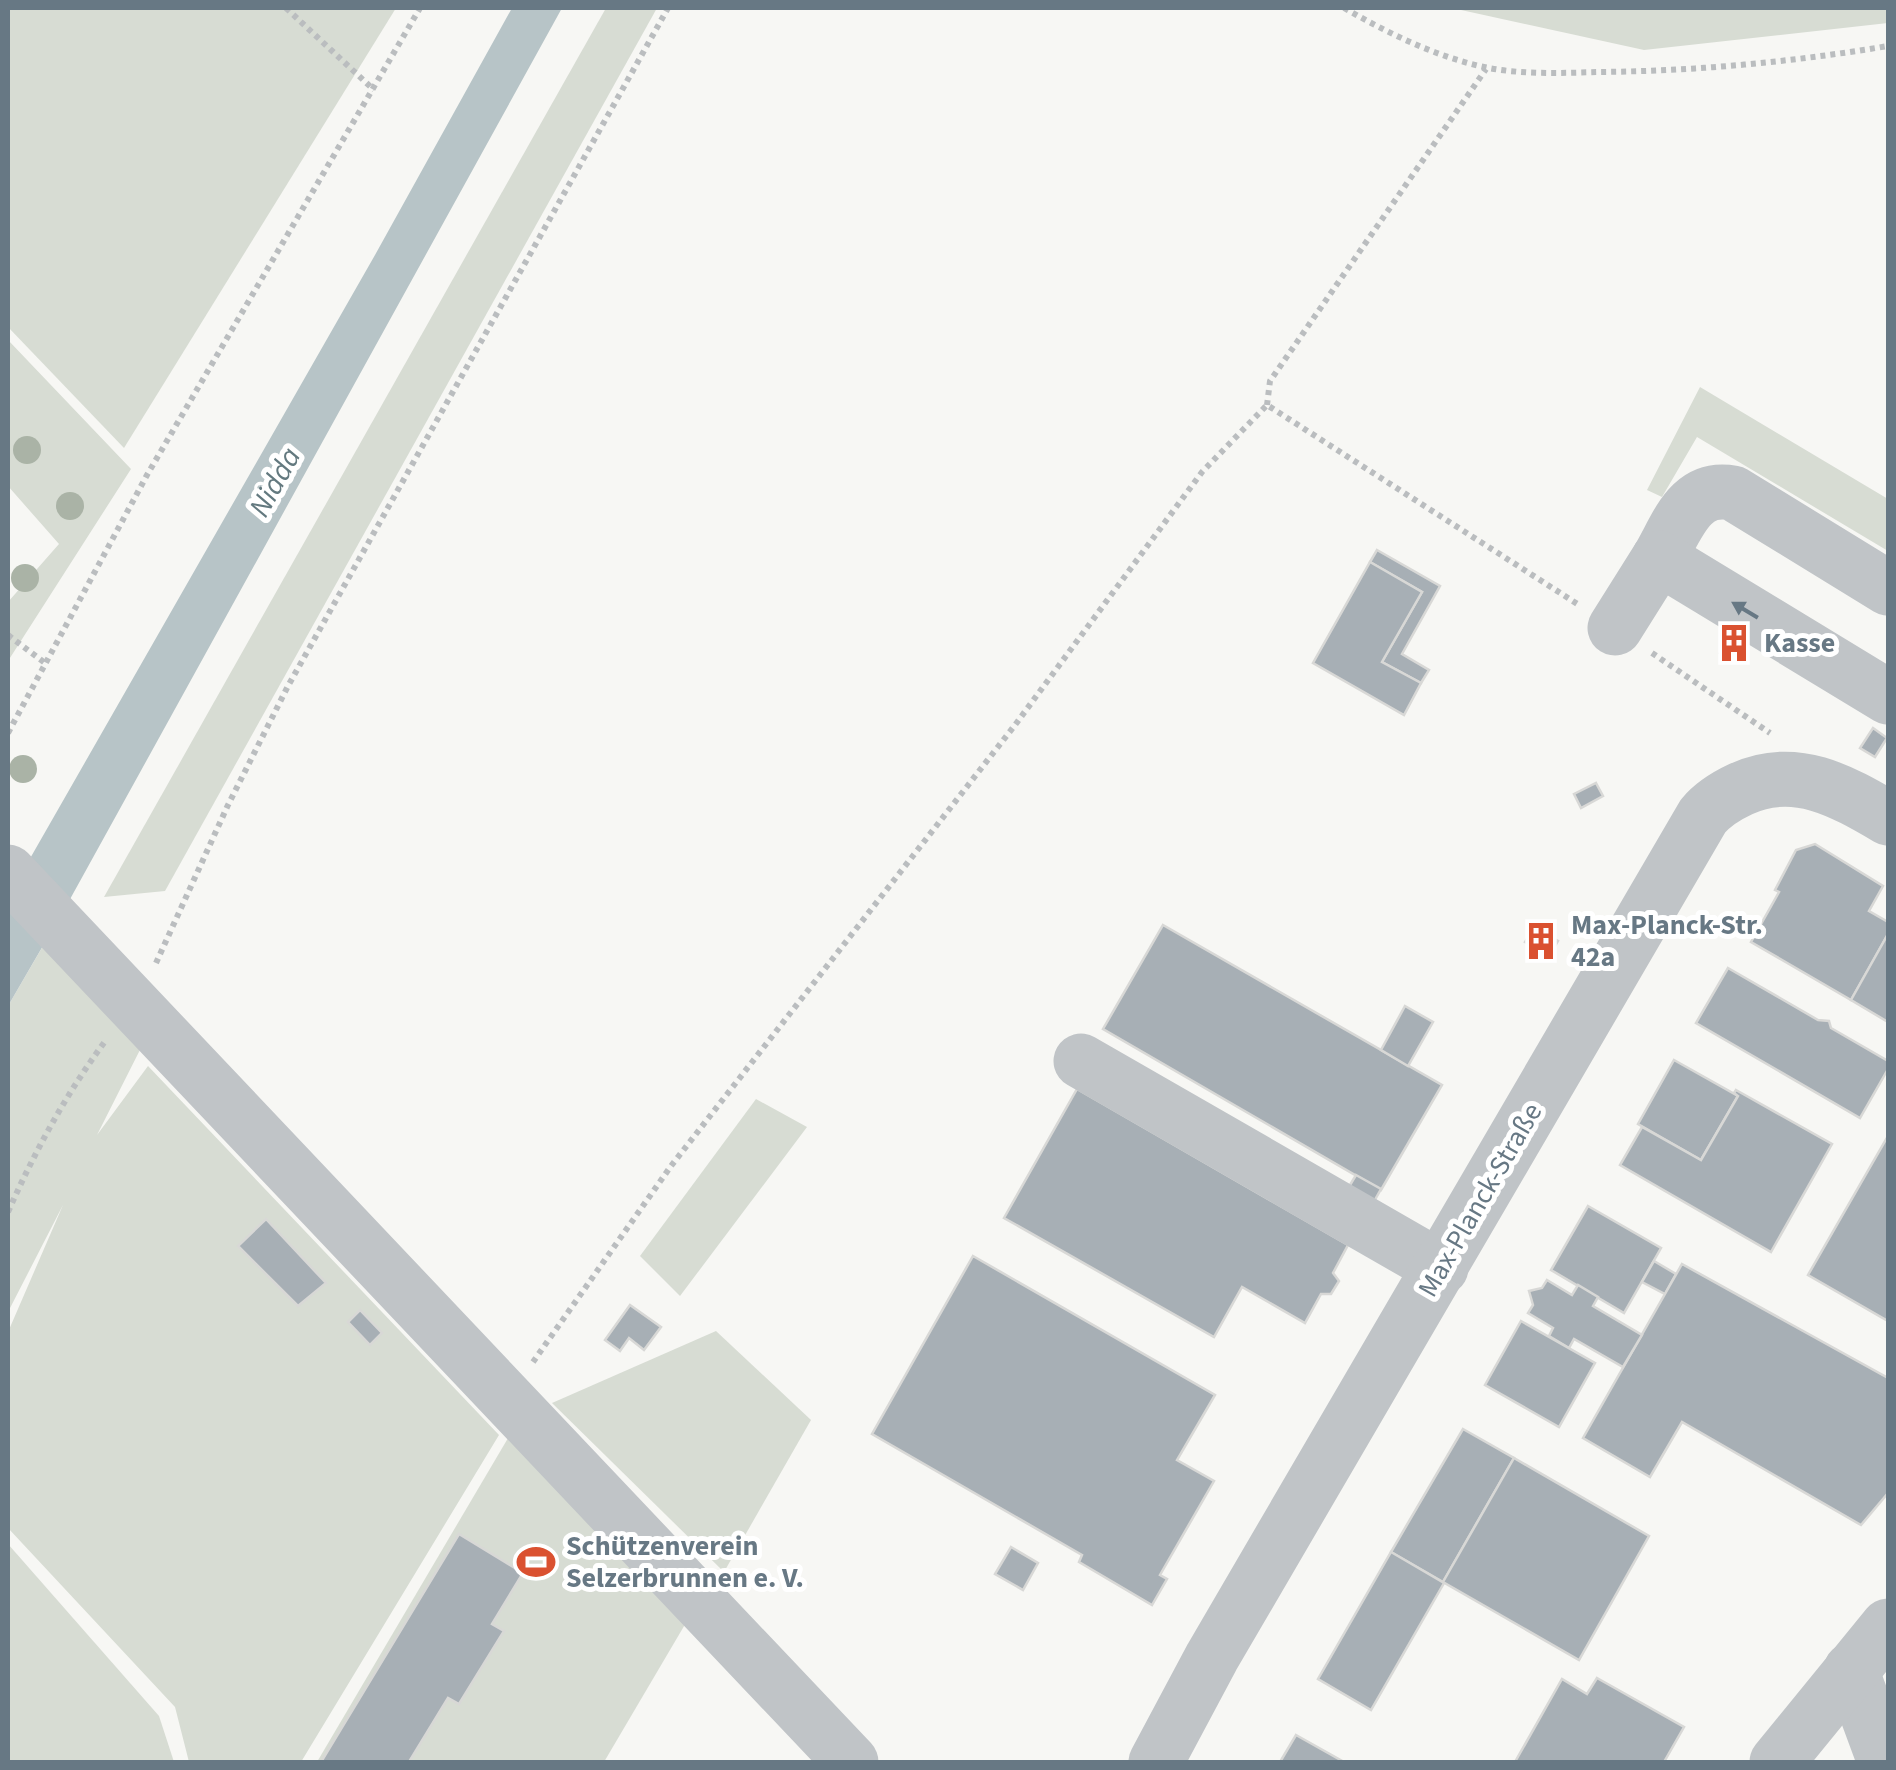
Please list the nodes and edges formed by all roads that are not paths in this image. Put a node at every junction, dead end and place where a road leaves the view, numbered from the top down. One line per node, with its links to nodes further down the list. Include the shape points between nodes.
1 (1659, 558): 2 (street, via 1689,508 1717,490 1733,493); 3 (street); 4 (street, one-way to 1)
2 (1888, 588)
3 (1615, 628)
4 (1888, 697)
5 (1888, 818): 8 (street, Max-Planck-Straße, via 1846,793 1783,778 1748,786 1710,808)
6 (8, 872): 11 (street)
7 (1081, 1060): 8 (street)
8 (1441, 1268): 12 (street, Max-Planck-Straße)
9 (1888, 1626): 10 (street)
10 (1850, 1670): 13 (street); 14 (street)
11 (851, 1762)
12 (1156, 1762)
13 (1777, 1762)
14 (1885, 1762)

